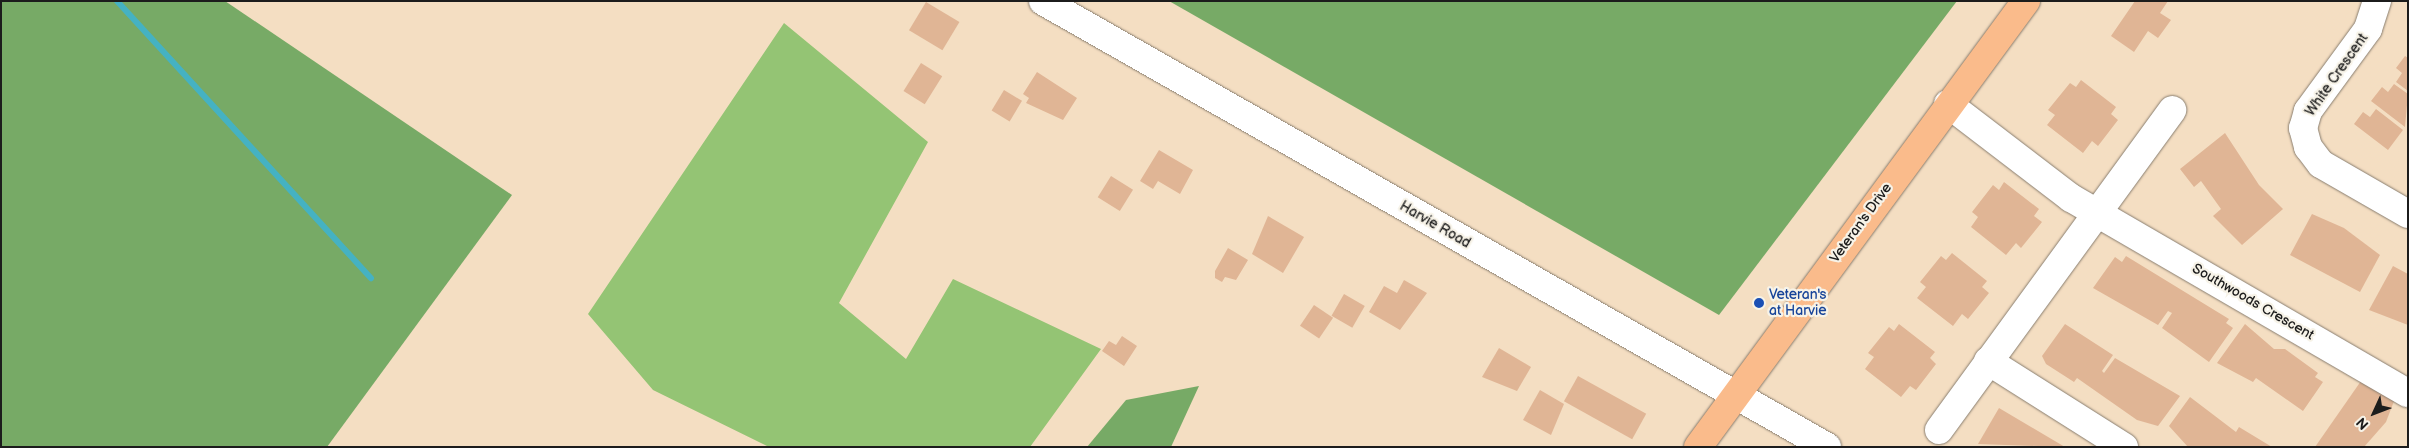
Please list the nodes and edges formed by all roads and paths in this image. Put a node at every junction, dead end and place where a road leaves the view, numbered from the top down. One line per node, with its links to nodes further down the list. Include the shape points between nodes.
1 (1043, 1): 10 (street, Harvie Road)
2 (2026, 1): 4 (main road, Veteran's Drive)
3 (2377, 1): 7 (street, White Crescent, via 2368,29 2308,111 2303,128 2308,147 2321,164)
4 (1948, 104): 6 (street, Southwoods Crescent, via 2071,198); 10 (main road, Veteran's Drive)
5 (2172, 110): 6 (street)
6 (2097, 212): 8 (street); 9 (street, Southwoods Crescent)
7 (2408, 214)
8 (1988, 361): 11 (street); 14 (street)
9 (2408, 393)
10 (1734, 396): 12 (main road, Veteran's Drive); 13 (street, Harvie Road)
11 (1939, 430)
12 (1698, 447)
13 (1827, 447)
14 (2124, 447)

